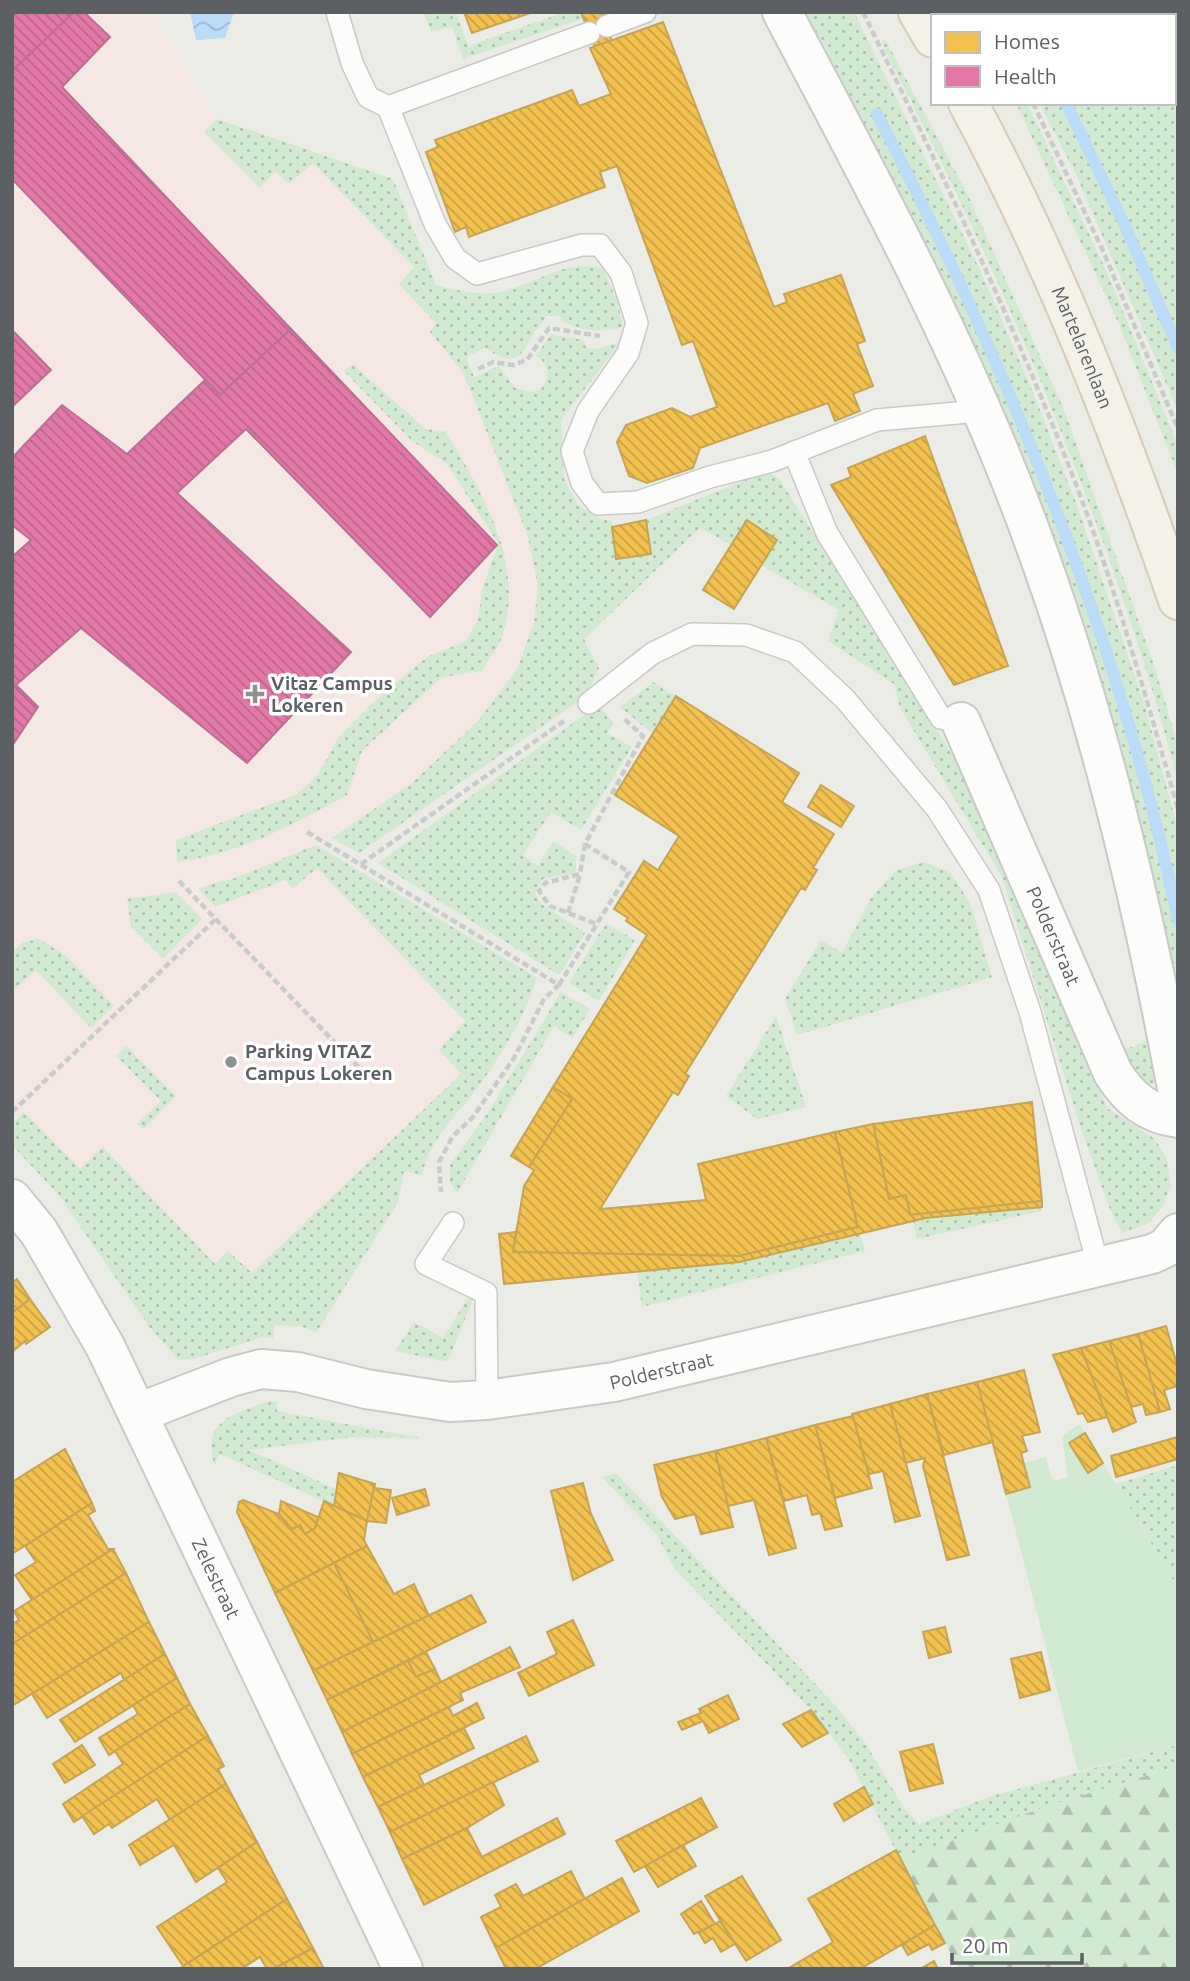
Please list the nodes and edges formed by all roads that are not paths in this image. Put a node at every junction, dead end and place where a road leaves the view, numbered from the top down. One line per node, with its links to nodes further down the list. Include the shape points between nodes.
1 (337, 12): 7 (lane, via 368,97)
2 (645, 12): 7 (lane)
3 (782, 12): 8 (street, via 923,279)
4 (918, 12): 5 (main road)
5 (931, 35)
6 (969, 105): 10 (main road, Martelarenlaan, via 1044,257 1099,383)
7 (388, 107): 9 (lane, via 435,224 455,258 477,274 582,245 600,245 621,273 637,323 628,353 588,411 572,451 582,483 598,504 638,502)
8 (980, 411): 9 (lane, via 877,420); 13 (street, via 1020,505 1095,727 1154,966)
9 (794, 452): 12 (lane, via 827,533 941,718)
10 (1178, 600)
11 (589, 703): 18 (lane, via 653,653 692,634 746,635 795,652 845,699 937,809 989,890 1030,1012)
12 (961, 722): 14 (street, Polderstraat, via 1113,1073 1125,1093 1143,1108)
13 (1178, 1094)
14 (1178, 1118)
15 (12, 1199): 20 (street, Zelestraat, via 39,1232)
16 (453, 1223): 19 (lane, via 426,1264 486,1293)
17 (1178, 1233): 18 (street, Polderstraat, via 1165,1248 1152,1254)
18 (1098, 1265): 19 (street, Polderstraat, via 614,1382)
19 (487, 1400): 20 (street, Polderstraat, via 450,1402 261,1369)
20 (138, 1413): 21 (street, Zelestraat)
21 (403, 1969)

